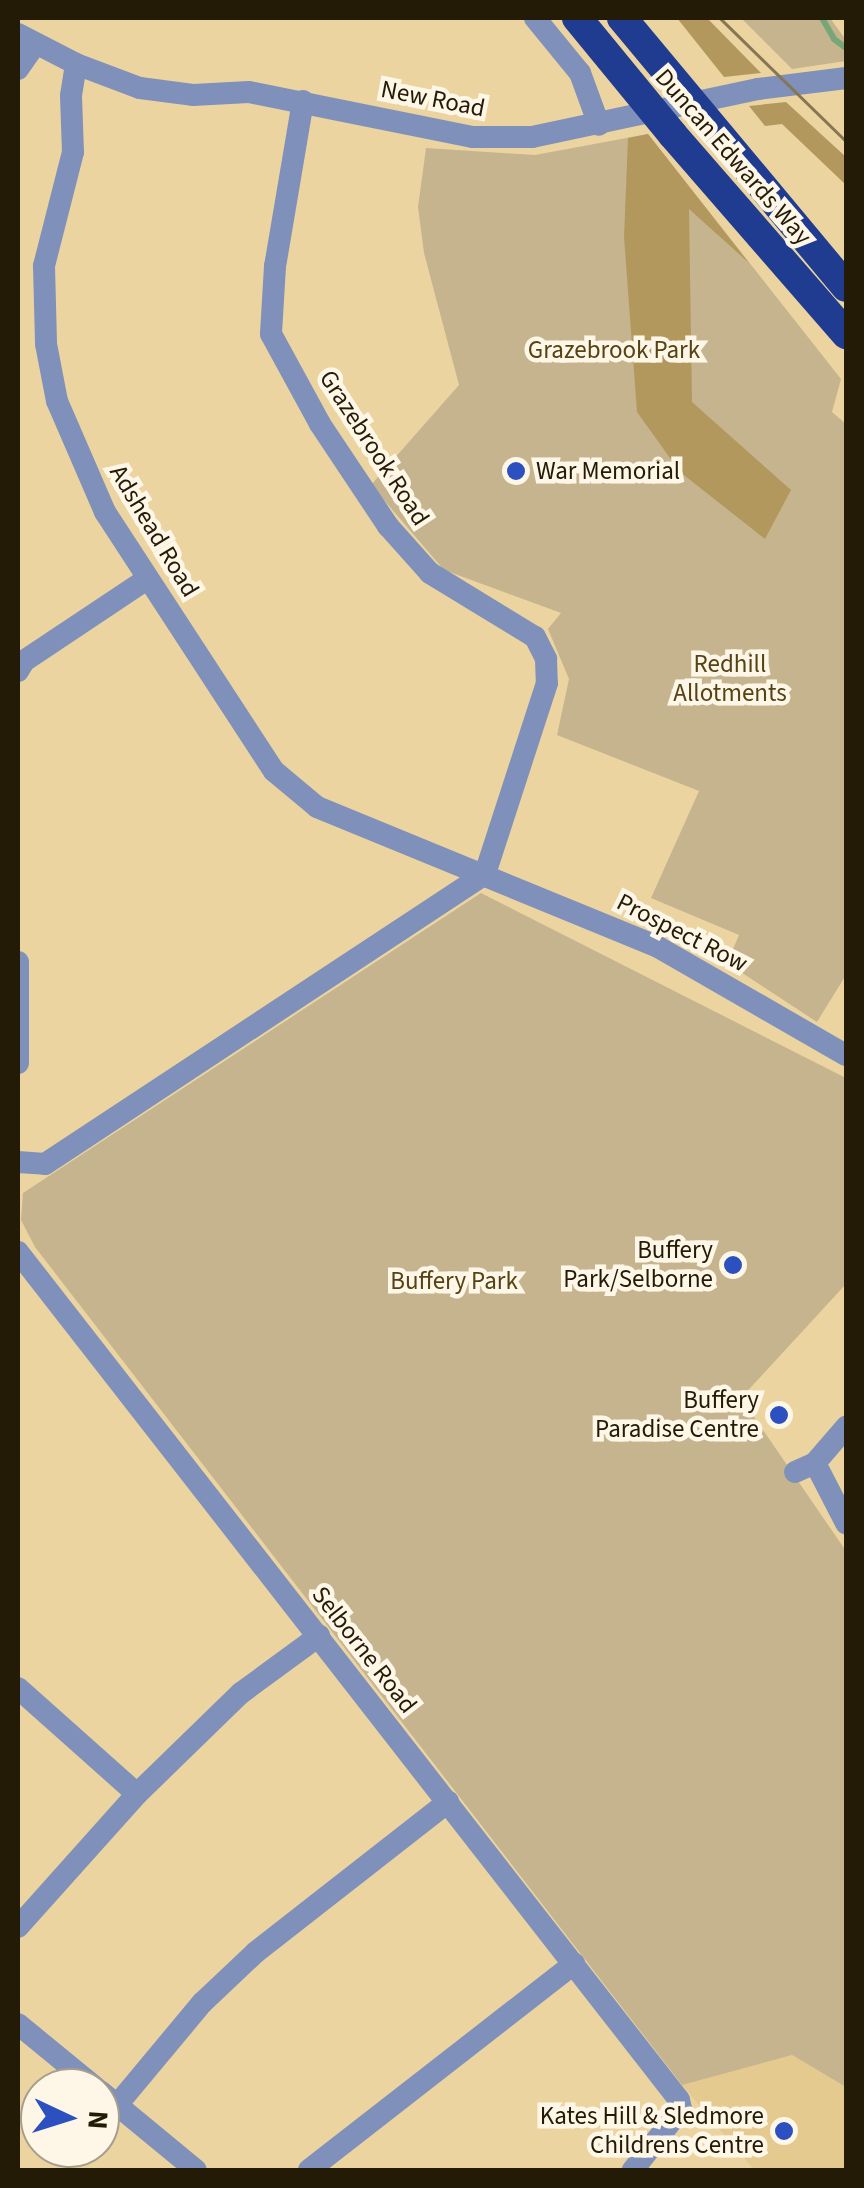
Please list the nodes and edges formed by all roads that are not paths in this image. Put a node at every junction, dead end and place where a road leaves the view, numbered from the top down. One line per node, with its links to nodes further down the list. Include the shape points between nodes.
1 (535, 18): 9 (street, via 580,73)
2 (577, 18): 11 (highway, Duncan Edwards Way)
3 (622, 18): 10 (highway, Duncan Edwards Way)
4 (26, 39): 5 (street, New Road); 6 (street)
5 (76, 64): 8 (street, New Road, via 167,94 250,92); 12 (street, Adshead Road, via 73,152 44,266 46,344 75,449)
6 (18, 69)
7 (846, 78): 9 (street, New Road)
8 (304, 101): 9 (street, New Road, via 472,137 532,137); 14 (street, Grazebrook Road, via 275,266 271,334 388,526 430,573 535,637 546,659 547,683)
9 (599, 125)
10 (846, 287)
11 (846, 334)
12 (147, 579): 13 (street); 14 (street, Adshead Road, via 274,771 316,807)
13 (18, 671)
14 (485, 874): 16 (street, Prospect Row, via 658,947); 18 (street, via 45,1164)
15 (18, 962): 17 (street)
16 (846, 1055)
17 (18, 1062)
18 (18, 1162)
19 (18, 1252): 22 (street, Selborne Road)
20 (846, 1427): 21 (street, via 805,1468)
21 (846, 1523)
22 (318, 1636): 24 (street, via 241,1692); 25 (street, Selborne Road)
23 (18, 1688): 24 (street)
24 (137, 1794): 26 (street)
25 (448, 1802): 27 (street, Selborne Road); 30 (street, via 256,1952)
26 (18, 1927)
27 (574, 1964): 33 (street); 34 (street, Selborne Road, via 681,2109)
28 (18, 2025): 29 (street)
29 (71, 2068)
30 (120, 2080)
31 (120, 2108): 32 (street)
32 (196, 2170)
33 (310, 2170)
34 (633, 2170)

